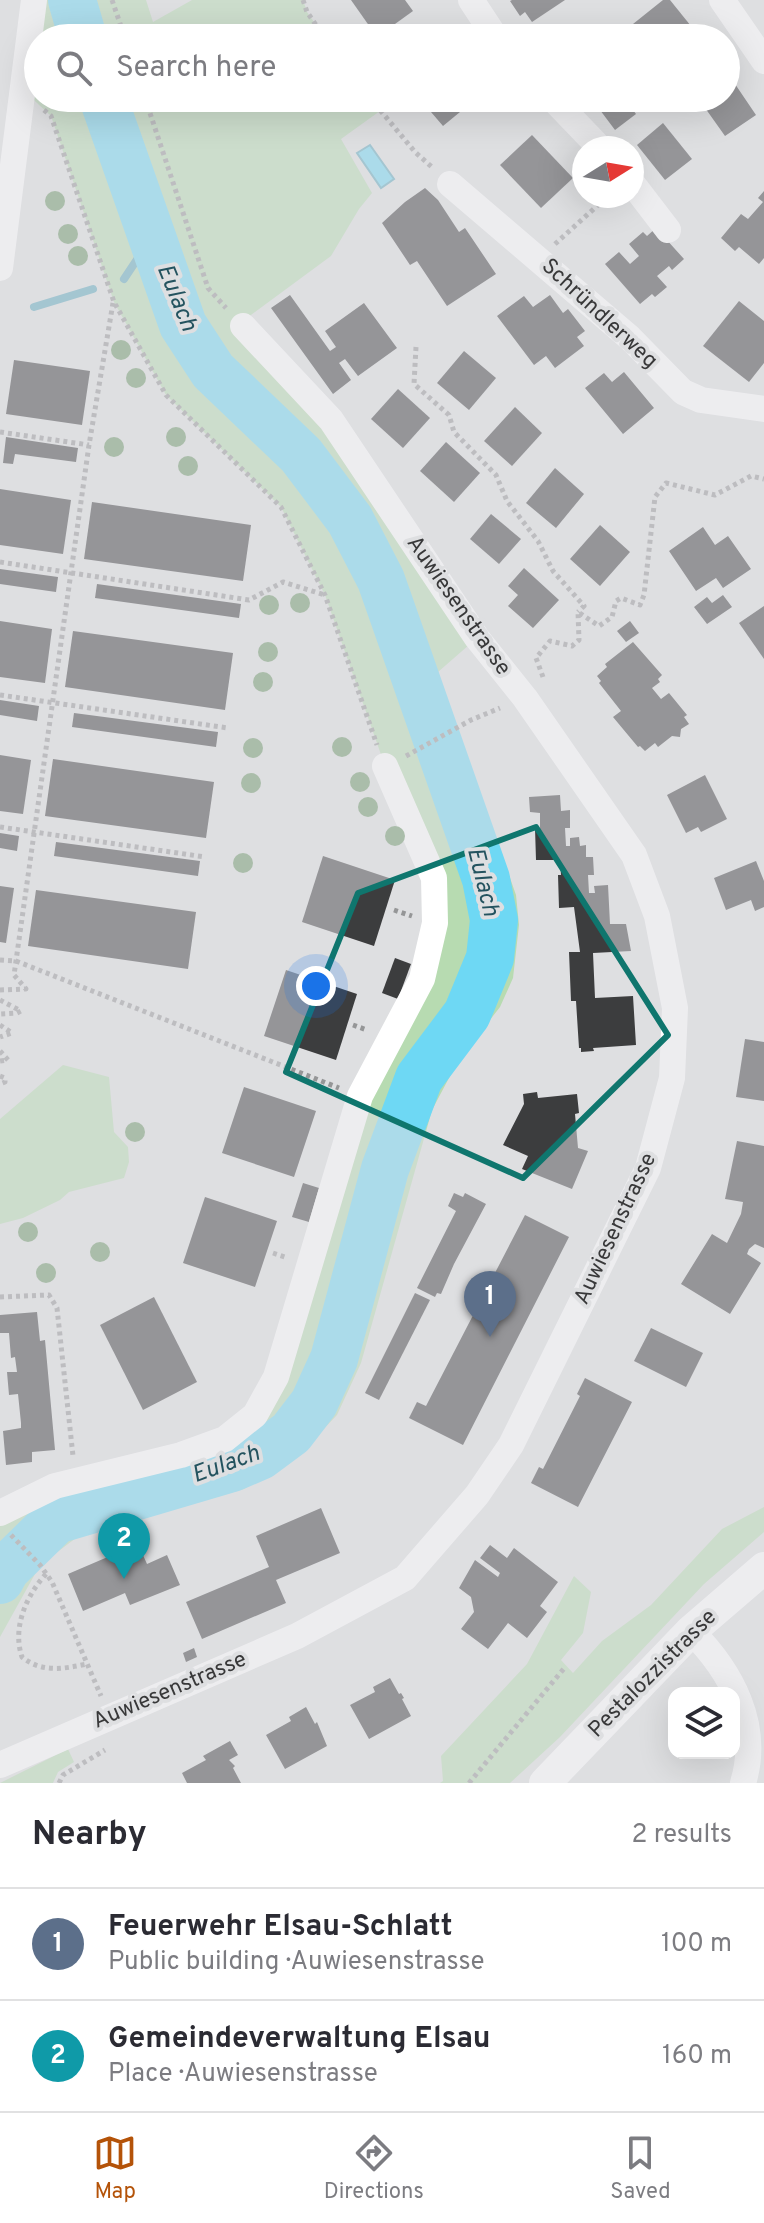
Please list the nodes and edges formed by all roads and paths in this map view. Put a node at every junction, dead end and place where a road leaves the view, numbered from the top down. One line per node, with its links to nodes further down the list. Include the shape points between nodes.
1 (112, 0): 7 (path)
2 (303, 0): 8 (path)
3 (471, 0): 9 (street)
4 (722, 0): 10 (street)
5 (33, 3): 6 (street)
6 (31, 24)
7 (120, 24)
8 (315, 24)
9 (487, 24)
10 (739, 24)
11 (740, 26): 12 (street)
12 (764, 61)
13 (24, 81): 14 (street)
14 (23, 90): 25 (street)
15 (47, 112): 26 (path)
16 (150, 112): 27 (path, via 208,288)
17 (382, 112): 20 (path)
18 (565, 112): 19 (street)
19 (588, 136)
20 (450, 184): 29 (street, Schründlerweg, via 630,338 683,392 701,400)
21 (644, 199): 23 (street)
22 (595, 208): 24 (path)
23 (668, 230)
24 (565, 235)
25 (0, 268)
26 (114, 302): 31 (path); 35 (path, via 166,395 281,507)
27 (243, 326): 38 (street, Auwiesenstrasse, via 331,420 477,638)
28 (416, 347): 36 (path, via 414,384 449,415 454,432 496,475 553,571 584,606)
29 (764, 409)
30 (0, 432): 31 (path)
31 (89, 445): 34 (path)
32 (764, 479): 36 (path, via 751,476 715,495 666,483 655,497 640,605 621,598 612,617 599,626)
33 (0, 562): 34 (path)
34 (72, 573): 35 (path, via 249,600 283,582); 39 (path)
35 (325, 595): 40 (path)
36 (578, 612): 38 (path, via 579,640 572,646 550,641 536,658 545,683)
37 (0, 695): 39 (path)
38 (525, 698): 67 (street, Auwiesenstrasse, via 634,855 657,916 675,1008 672,1078 648,1168 511,1445 477,1495 405,1578 297,1636)
39 (53, 703): 42 (path); 45 (path)
40 (365, 715)
41 (471, 720): 43 (path)
42 (228, 728)
43 (393, 763): 58 (street, via 434,878 435,923 422,979)
44 (0, 827): 45 (path)
45 (34, 832): 46 (path); 48 (path)
46 (205, 857)
47 (0, 960): 48 (path)
48 (16, 961): 49 (path, via 14,975 26,989); 58 (path)
49 (0, 990)
50 (0, 1000): 51 (path, via 21,1011)
51 (0, 1014)
52 (0, 1025): 53 (path, via 12,1033)
53 (0, 1037)
54 (0, 1051): 55 (path, via 8,1060)
55 (0, 1061)
56 (0, 1076): 57 (path, via 5,1082)
57 (0, 1084)
58 (360, 1096): 60 (street, via 276,1377 255,1415 225,1439)
59 (0, 1297): 60 (path, via 49,1295 57,1308)
60 (75, 1481): 61 (street, via 55,1486)
61 (4, 1523): 63 (path)
62 (764, 1568): 64 (main road, Pestalozzistrasse)
63 (46, 1574): 65 (path); 65 (path, via 33,1587 17,1632 22,1657 46,1669)
64 (691, 1631): 72 (main road, Pestalozzistrasse); 73 (street, via 738,1695 748,1732)
65 (87, 1664): 67 (path)
66 (566, 1666): 71 (path)
67 (110, 1717): 69 (street, Auwiesenstrasse)
68 (93, 1757): 70 (path)
69 (0, 1765)
70 (59, 1783)
71 (469, 1783)
72 (545, 1783)
73 (743, 1783)

